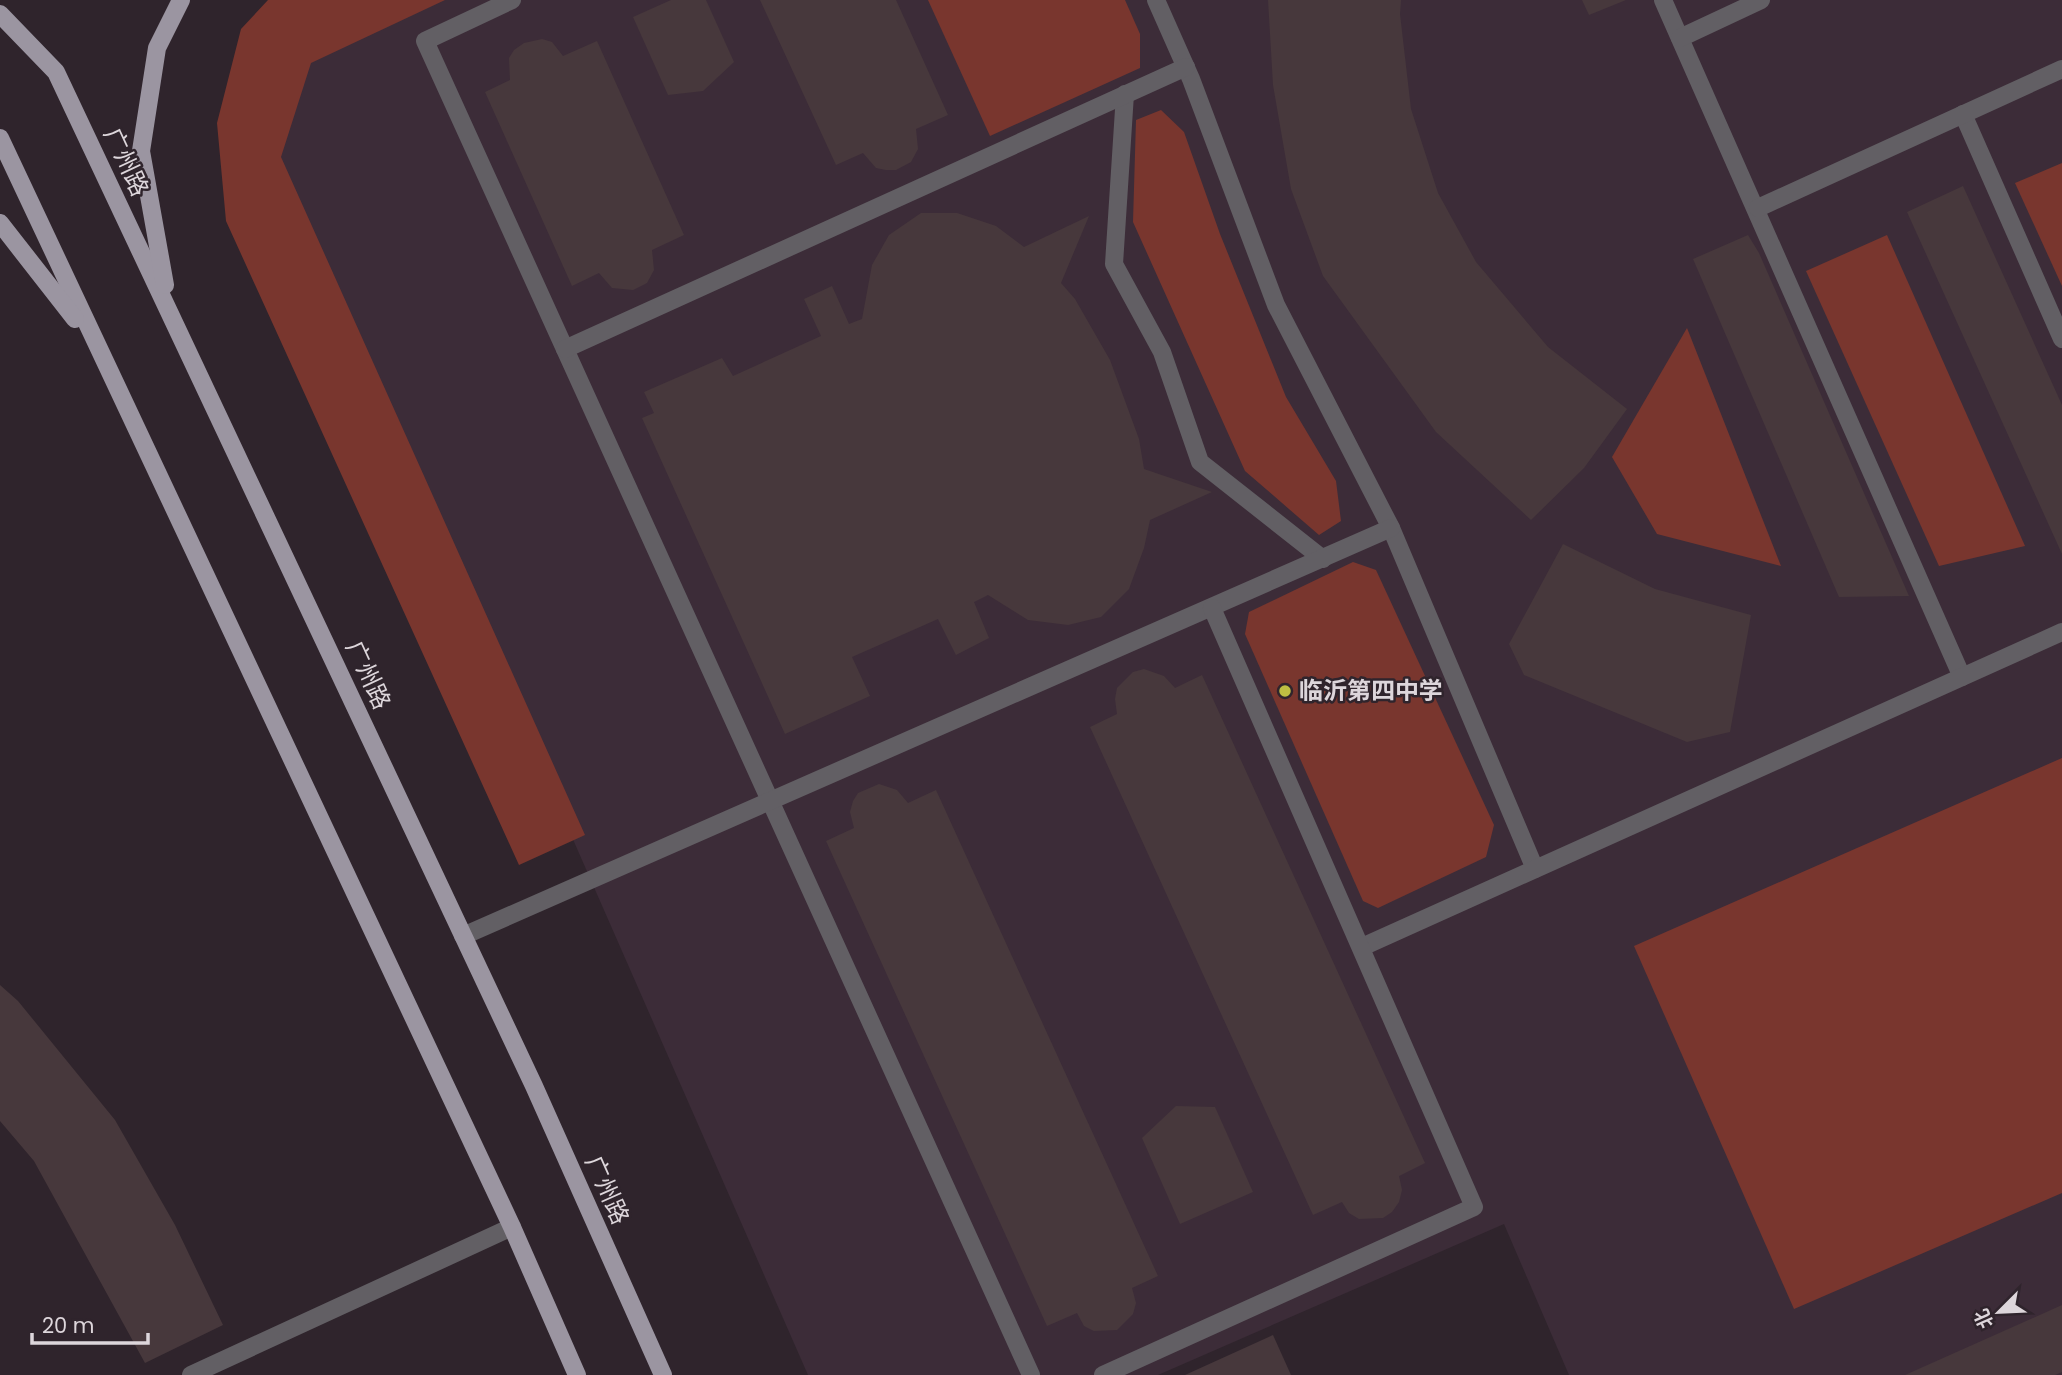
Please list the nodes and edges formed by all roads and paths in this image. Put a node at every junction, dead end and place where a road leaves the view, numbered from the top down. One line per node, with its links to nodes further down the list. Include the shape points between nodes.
1 (181, 0): 15 (main road, via 156,48 141,151)
2 (512, 0): 18 (street, via 425,41)
3 (1156, 0): 8 (street)
4 (1663, 0): 7 (street)
5 (1761, 0): 7 (street)
6 (0, 14): 15 (main road, 广州路, via 57,72)
7 (1680, 38): 13 (street)
8 (1186, 66): 10 (street); 19 (street, via 1276,305)
9 (2062, 69): 11 (street)
10 (1125, 94): 18 (street); 20 (street, via 1114,264 1163,352 1200,462)
11 (1963, 114): 13 (street); 16 (street)
12 (0, 138): 17 (main road)
13 (1758, 208): 23 (street)
14 (0, 223): 17 (main road)
15 (169, 309): 26 (main road, 广州路)
16 (2062, 339)
17 (97, 347): 28 (main road)
18 (565, 349): 24 (street)
19 (1391, 528): 20 (street); 25 (street)
20 (1323, 559): 21 (street)
21 (1212, 608): 24 (street); 27 (street)
22 (2062, 632): 23 (street)
23 (1962, 677): 25 (street)
24 (771, 803): 26 (street); 32 (street)
25 (1535, 869): 27 (street)
26 (463, 936): 31 (main road, 广州路)
27 (1362, 947): 33 (street, via 1474,1207)
28 (512, 1227): 29 (street); 30 (main road)
29 (191, 1375)
30 (577, 1375)
31 (663, 1375)
32 (1031, 1375)
33 (1103, 1375)

